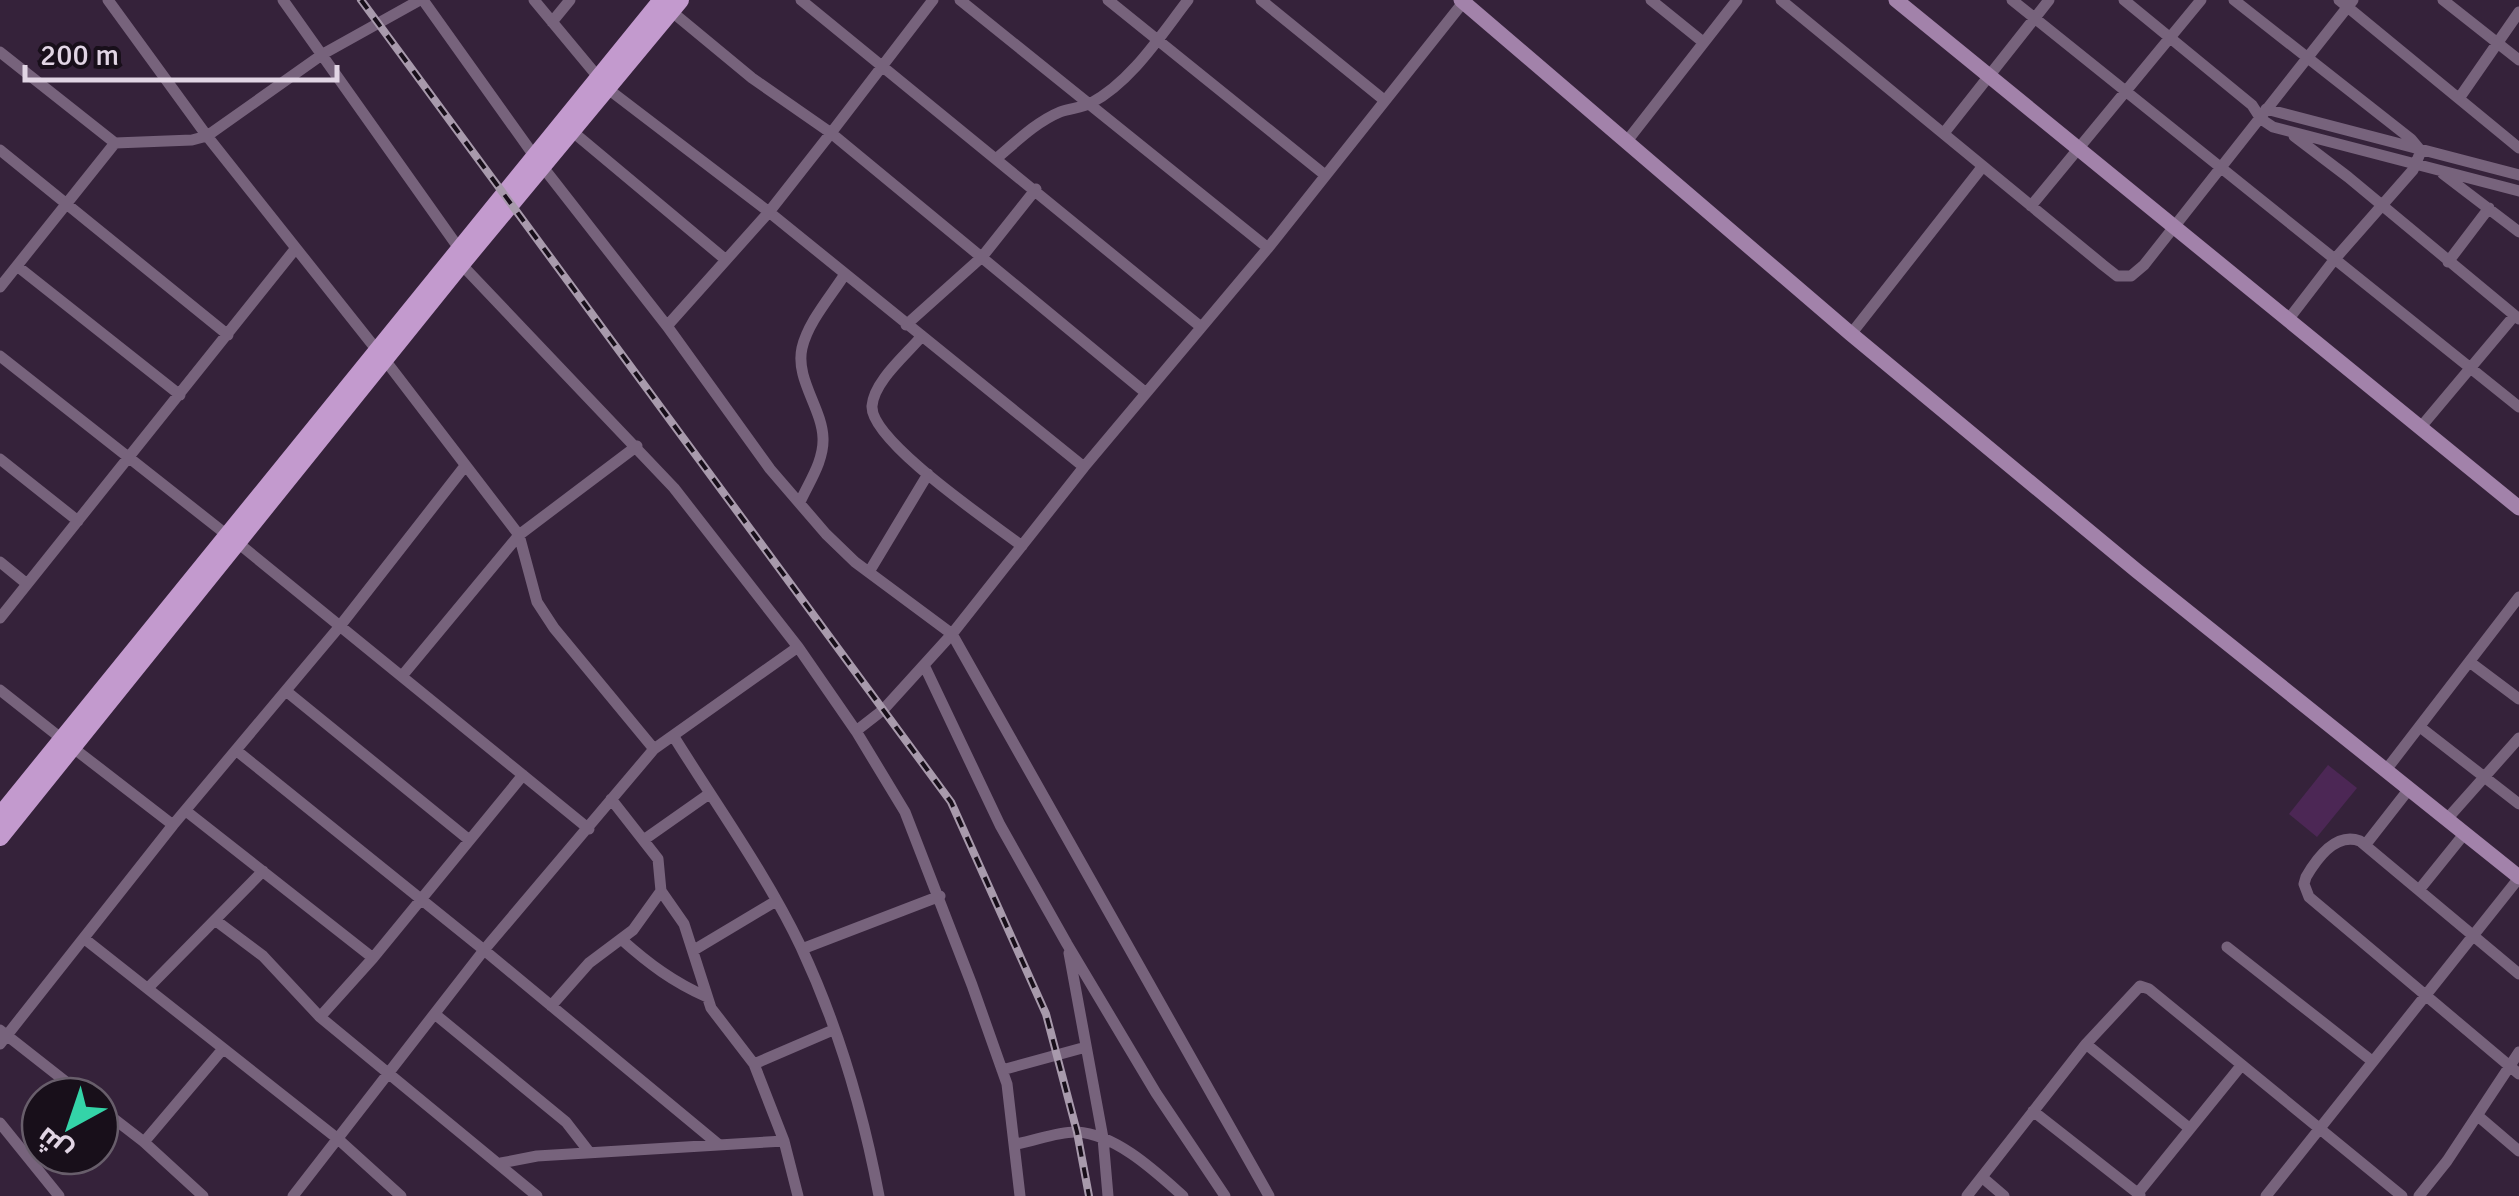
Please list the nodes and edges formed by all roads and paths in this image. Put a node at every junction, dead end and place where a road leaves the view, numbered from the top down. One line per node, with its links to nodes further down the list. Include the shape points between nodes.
1 (108, 0): 48 (street)
2 (283, 0): 33 (street)
3 (421, 0): 33 (street); 56 (street)
4 (534, 0): 27 (street)
5 (570, 0): 27 (street)
6 (801, 0): 36 (street)
7 (933, 0): 36 (street)
8 (960, 0): 42 (street)
9 (1108, 0): 29 (street)
10 (1188, 0): 29 (street)
11 (1261, 0): 41 (street)
12 (1651, 0): 30 (street)
13 (1737, 0): 30 (street)
14 (1781, 0): 47 (street)
15 (1896, 0): 37 (street)
16 (2012, 0): 26 (street)
17 (2050, 0): 26 (street)
18 (2124, 0): 28 (street)
19 (2201, 0): 28 (street)
20 (2234, 0): 34 (street)
21 (2443, 0): 31 (street)
22 (1463, 1): 41 (street); 49 (street)
23 (2346, 2): 34 (street); 40 (street)
24 (671, 4): 38 (main road); 46 (street, via 752,78)
25 (2519, 12): 31 (street)
26 (2034, 18): 37 (street); 39 (street)
27 (552, 22): 38 (street)
28 (2170, 38): 39 (street); 43 (street)
29 (1157, 40): 42 (street); 60 (street)
30 (1703, 42): 49 (street)
31 (2496, 42): 35 (street); 40 (street)
32 (0, 52): 50 (street)
33 (323, 54): 48 (street); 73 (street)
34 (2307, 60): 43 (street); 55 (street, via 2411,139)
35 (2519, 60)
36 (879, 66): 46 (street); 54 (street)
37 (1988, 74): 47 (street); 51 (street)
38 (603, 84): 44 (main road); 56 (main road); 68 (street)
39 (2127, 91): 51 (street); 58 (street)
40 (2460, 97): 52 (street)
41 (1384, 100): 60 (street)
42 (1089, 104): 54 (street, via 1059,112); 72 (street)
43 (2265, 114): 45 (street); 55 (street); 58 (street)
44 (573, 132): 56 (main road); 75 (street)
45 (2287, 132): 55 (street); 65 (street)
46 (831, 133): 68 (street); 74 (street)
47 (1944, 133): 57 (street)
48 (206, 136): 50 (street); 71 (street)
49 (1626, 141): 86 (street)
50 (115, 143): 64 (street)
51 (2078, 148): 66 (street); 69 (street)
52 (2519, 148)
53 (0, 150): 64 (street)
54 (996, 158): 62 (street)
55 (2419, 158): 59 (street); 61 (street); 65 (street)
56 (539, 162): 73 (main road); 84 (street)
57 (1983, 166): 66 (street); 86 (street)
58 (2224, 168): 69 (street); 76 (street)
59 (2438, 170): 63 (street); 67 (street)
60 (1325, 175): 72 (street)
61 (2519, 176)
62 (1036, 189): 74 (street); 85 (street)
63 (2519, 191)
64 (66, 204): 78 (street); 87 (street)
65 (2382, 205): 76 (street); 77 (street)
66 (2030, 206): 69 (street, via 2117,276 2131,276)
67 (2489, 208): 70 (street); 77 (street)
68 (768, 212): 75 (street); 79 (street)
69 (2175, 228): 82 (street)
70 (2519, 232)
71 (296, 248): 87 (street); 89 (street)
72 (1268, 248): 85 (street)
73 (460, 256): 89 (main road); 96 (street)
74 (982, 257): 83 (street); 92 (street)
75 (726, 260): 84 (street)
76 (2334, 260): 82 (street); 91 (street)
77 (2448, 262): 81 (street)
78 (9, 269): 80 (street); 93 (street)
79 (845, 274): 83 (street); 102 (street, via 801,350 823,437 821,459)
80 (0, 287)
81 (2516, 317): 91 (street)
82 (2288, 320): 95 (street)
83 (906, 325): 88 (street)
84 (667, 326): 102 (street)
85 (1201, 328): 92 (street)
86 (1850, 334): 129 (street)
87 (228, 335): 93 (street)
88 (921, 337): 100 (street); 101 (street, via 878,388 872,409 880,430)
89 (381, 355): 99 (street); 106 (main road)
90 (0, 356): 97 (street)
91 (2470, 367): 94 (street); 95 (street)
92 (1146, 393): 100 (street)
93 (180, 395): 97 (street)
94 (2519, 407)
95 (2420, 428): 103 (street)
96 (637, 446): 105 (street); 115 (street)
97 (128, 458): 104 (street); 106 (street)
98 (0, 459): 104 (street)
99 (466, 466): 105 (street); 113 (street)
100 (1084, 467): 107 (street)
101 (928, 474): 107 (street); 109 (street)
102 (800, 502): 109 (street)
103 (2519, 508)
104 (78, 522): 110 (street)
105 (519, 535): 118 (street); 127 (street, via 538,602 554,628)
106 (233, 539): 113 (street); 126 (main road)
107 (1022, 546): 114 (street)
108 (0, 562): 110 (street)
109 (869, 572): 114 (street)
110 (27, 584): 112 (street)
111 (2519, 597): 116 (street)
112 (0, 618)
113 (340, 626): 118 (street); 120 (street)
114 (952, 634): 117 (street); 212 (street)
115 (798, 647): 123 (street); 124 (street)
116 (2470, 663): 121 (street); 122 (street)
117 (924, 665): 123 (street); 157 (street, via 1000,825)
118 (402, 676): 130 (street)
119 (0, 690): 126 (street)
120 (286, 691): 128 (street); 143 (street)
121 (2517, 695)
122 (2420, 727): 129 (street); 131 (street)
123 (856, 731): 150 (street, via 905,812)
124 (674, 737): 127 (street); 133 (street)
125 (2519, 738): 131 (street)
126 (67, 743): 137 (main road); 139 (street); 142 (main road)
127 (654, 749): 134 (street)
128 (236, 752): 136 (street); 151 (street)
129 (2386, 770): 132 (street)
130 (523, 774): 140 (street); 143 (street)
131 (2486, 778): 135 (street); 138 (street)
132 (2410, 789): 138 (street); 145 (street)
133 (710, 794): 144 (street); 152 (street)
134 (610, 799): 140 (street); 144 (street)
135 (2519, 804)
136 (186, 811): 139 (street); 146 (street)
137 (0, 816)
138 (2447, 819): 141 (street)
139 (173, 825): 156 (street)
140 (589, 829): 160 (street)
141 (2465, 833): 147 (street); 148 (street)
142 (0, 837)
143 (468, 839): 151 (street)
144 (645, 839): 149 (street, via 658,859)
145 (2366, 844): 148 (street); 165 (street, via 2336,842 2312,867 2306,891)
146 (262, 871): 153 (street); 162 (street)
147 (2519, 878): 154 (street)
148 (2419, 890): 154 (street)
149 (661, 892): 155 (street); 161 (street)
150 (940, 896): 159 (street); 180 (street)
151 (420, 900): 160 (street); 162 (street)
152 (776, 901): 159 (street); 161 (street)
153 (215, 920): 164 (street); 169 (street, via 263,956)
154 (2471, 935): 163 (street); 165 (street)
155 (621, 938): 166 (street, via 676,984); 167 (street, via 588,963)
156 (86, 940): 164 (street); 171 (street)
157 (1067, 944): 173 (street); 211 (street)
158 (2226, 947): 176 (street)
159 (802, 949): 170 (street)
160 (484, 950): 167 (street); 168 (street)
161 (694, 950): 166 (street)
162 (372, 958): 169 (street)
163 (2519, 974)
164 (148, 988): 174 (street)
165 (2423, 996): 176 (street); 178 (street)
166 (707, 998): 177 (street)
167 (551, 1006): 194 (street)
168 (436, 1016): 181 (street); 197 (street, via 566,1122)
169 (320, 1017): 181 (street)
170 (833, 1030): 177 (street); 207 (street, via 864,1121)
171 (3, 1037): 183 (street)
172 (2086, 1044): 179 (street, via 2142,986); 184 (street); 188 (street)
173 (1086, 1047): 180 (street); 191 (street)
174 (222, 1050): 190 (street); 193 (street)
175 (2519, 1052): 178 (street)
176 (2372, 1060): 189 (street)
177 (754, 1064): 192 (street)
178 (2508, 1065): 182 (street); 185 (street)
179 (2240, 1067): 188 (street); 189 (street)
180 (1002, 1070): 195 (street)
181 (388, 1074): 190 (street); 198 (street)
182 (2519, 1074)
183 (57, 1076)
184 (2033, 1111): 199 (street); 200 (street)
185 (2478, 1116): 196 (street); 217 (street)
186 (0, 1123): 201 (street)
187 (120, 1123): 193 (street)
188 (2189, 1128): 200 (street)
189 (2320, 1130): 215 (street); 216 (street)
190 (338, 1138): 203 (street); 204 (street)
191 (1103, 1138): 195 (street, via 1077,1132); 209 (street); 210 (street)
192 (784, 1141): 194 (street); 206 (street)
193 (144, 1142): 202 (street)
194 (718, 1144): 197 (street)
195 (1016, 1144): 208 (street)
196 (2519, 1151)
197 (590, 1154): 198 (street)
198 (500, 1163): 205 (street)
199 (1983, 1178): 213 (street); 214 (street)
200 (2139, 1195)
201 (58, 1196)
202 (203, 1196)
203 (293, 1196)
204 (400, 1196)
205 (537, 1196)
206 (798, 1196)
207 (879, 1196)
208 (1020, 1196)
209 (1108, 1196)
210 (1183, 1196)
211 (1225, 1196)
212 (1269, 1196)
213 (1967, 1196)
214 (2004, 1196)
215 (2266, 1196)
216 (2402, 1196)
217 (2419, 1196)

